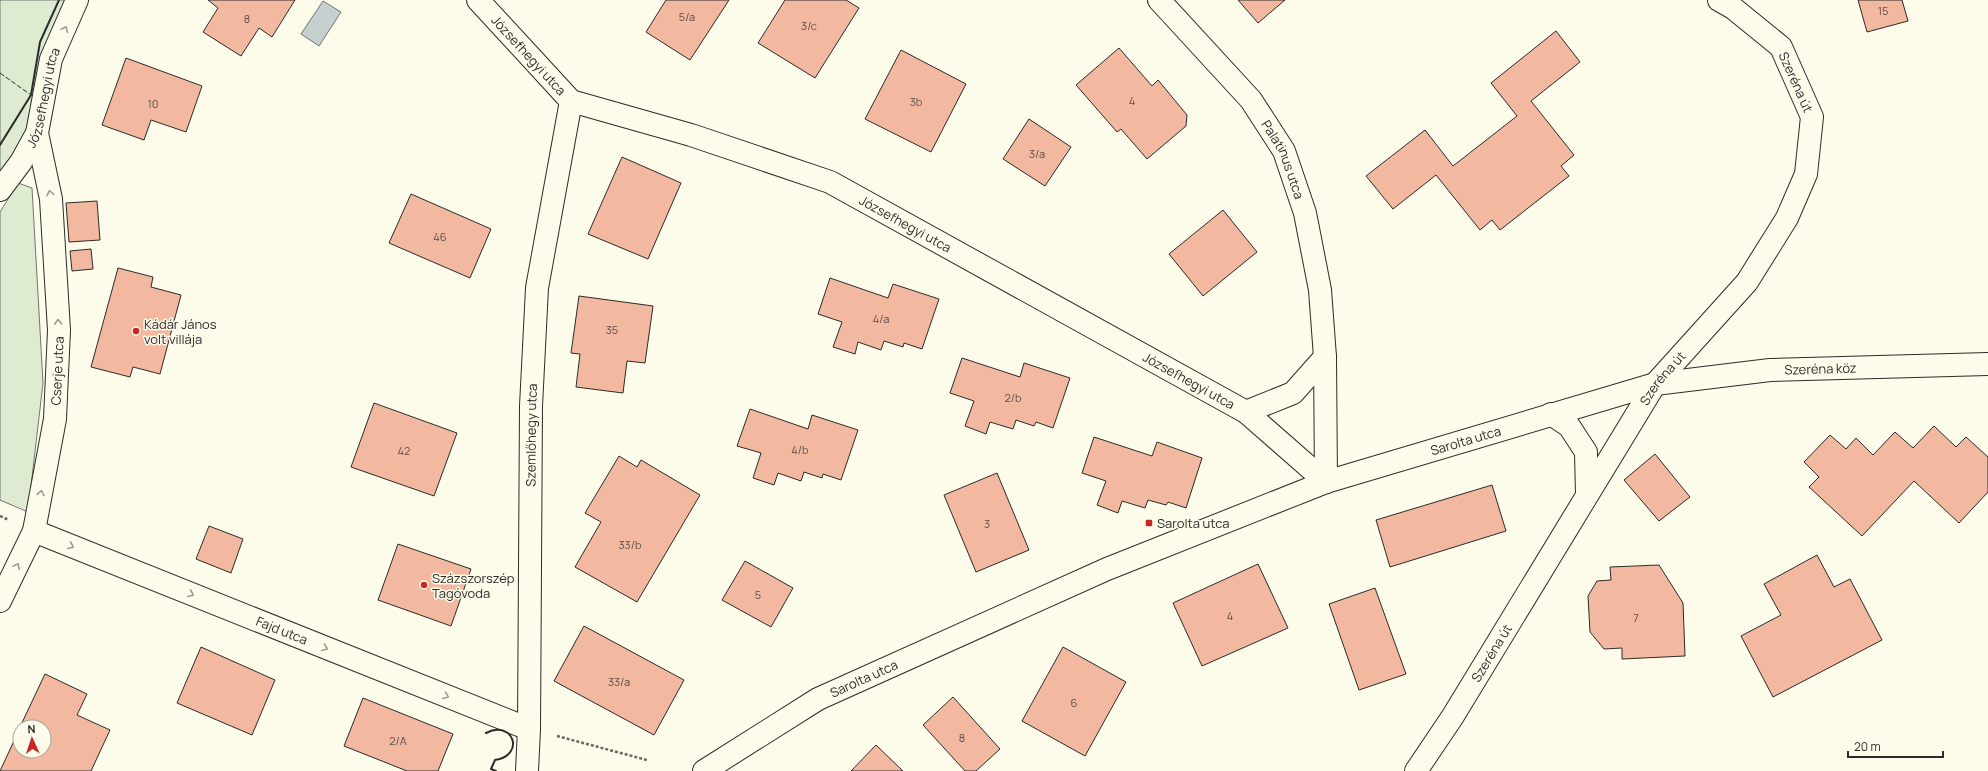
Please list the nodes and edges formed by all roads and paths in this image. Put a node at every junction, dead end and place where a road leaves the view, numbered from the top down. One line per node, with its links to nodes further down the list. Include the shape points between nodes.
1 (78, 0): 6 (street, Józsefhegyi utca, one-way to 1, via 51,59)
2 (478, 0): 5 (street, Józsefhegyi utca)
3 (1159, 0): 8 (street, Palatinus utca, via 1251,100 1284,151 1304,213 1320,290)
4 (1719, 0): 10 (street, Szeréna út, via 1733,8 1781,47 1812,117 1806,174 1787,218 1747,282)
5 (571, 101): 11 (street, Józsefhegyi utca, via 691,135 830,182); 17 (street, Szemlőhegy utca, via 537,288 531,406)
6 (37, 133): 7 (street, Józsefhegyi utca, via 21,162); 15 (street, Cserje utca, one-way to 6, via 55,419 59,330 51,199)
7 (0, 190)
8 (1325, 357): 11 (street, via 1293,393); 13 (street, Palatinus utca)
9 (1988, 364): 10 (street, Szeréna köz, via 1770,370)
10 (1655, 384): 12 (street, Sarolta utca); 14 (street, Szeréna út)
11 (1246, 412): 13 (street, Józsefhegyi utca)
12 (1551, 414): 13 (street, Sarolta utca); 14 (street, via 1569,426 1586,452)
13 (1326, 482): 20 (street, Sarolta utca, via 1107,569 818,699)
14 (1587, 494): 21 (street, Szeréna út, via 1453,716)
15 (34, 532): 16 (street, Cserje utca, one-way to 15); 17 (street, Fajd utca, one-way to 17)
16 (0, 601)
17 (529, 729): 18 (path); 19 (street, Szemlőhegy utca)
18 (647, 760)
19 (526, 771)
20 (704, 771)
21 (1416, 771)

